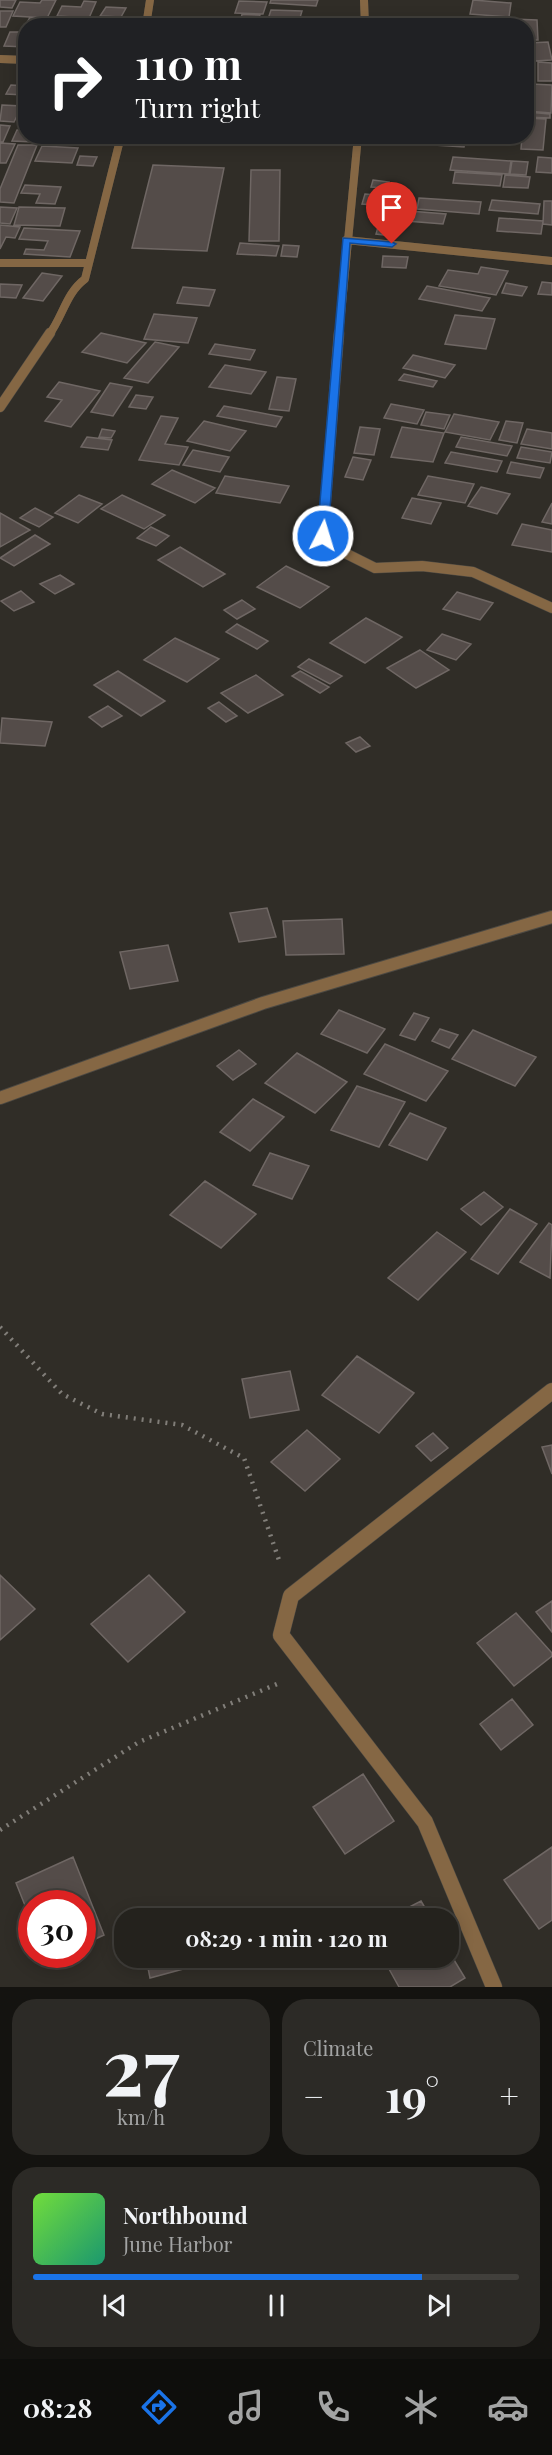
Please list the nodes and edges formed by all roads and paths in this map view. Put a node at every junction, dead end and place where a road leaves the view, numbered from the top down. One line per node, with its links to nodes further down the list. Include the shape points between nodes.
1 (150, 0): 3 (street)
2 (364, 0): 4 (street)
3 (147, 18)
4 (365, 18)
5 (0, 59): 6 (street)
6 (18, 60)
7 (119, 144): 12 (street)
8 (357, 144): 9 (street)
9 (346, 240): 10 (street); 14 (street, via 323,536 341,551 375,568 422,566 473,572)
10 (552, 261)
11 (0, 262): 12 (street)
12 (88, 263): 13 (street, via 85,279 72,290 59,321)
13 (0, 407)
14 (552, 608)
15 (552, 917): 16 (street, via 263,1003)
16 (0, 1098)
17 (0, 1327): 19 (path, via 62,1394 102,1414 182,1425 244,1458)
18 (552, 1391): 19 (street)
19 (291, 1596): 20 (street, via 281,1635)
20 (308, 1671): 21 (path, via 139,1742); 22 (street, via 425,1822)
21 (0, 1830)
22 (494, 1987)

